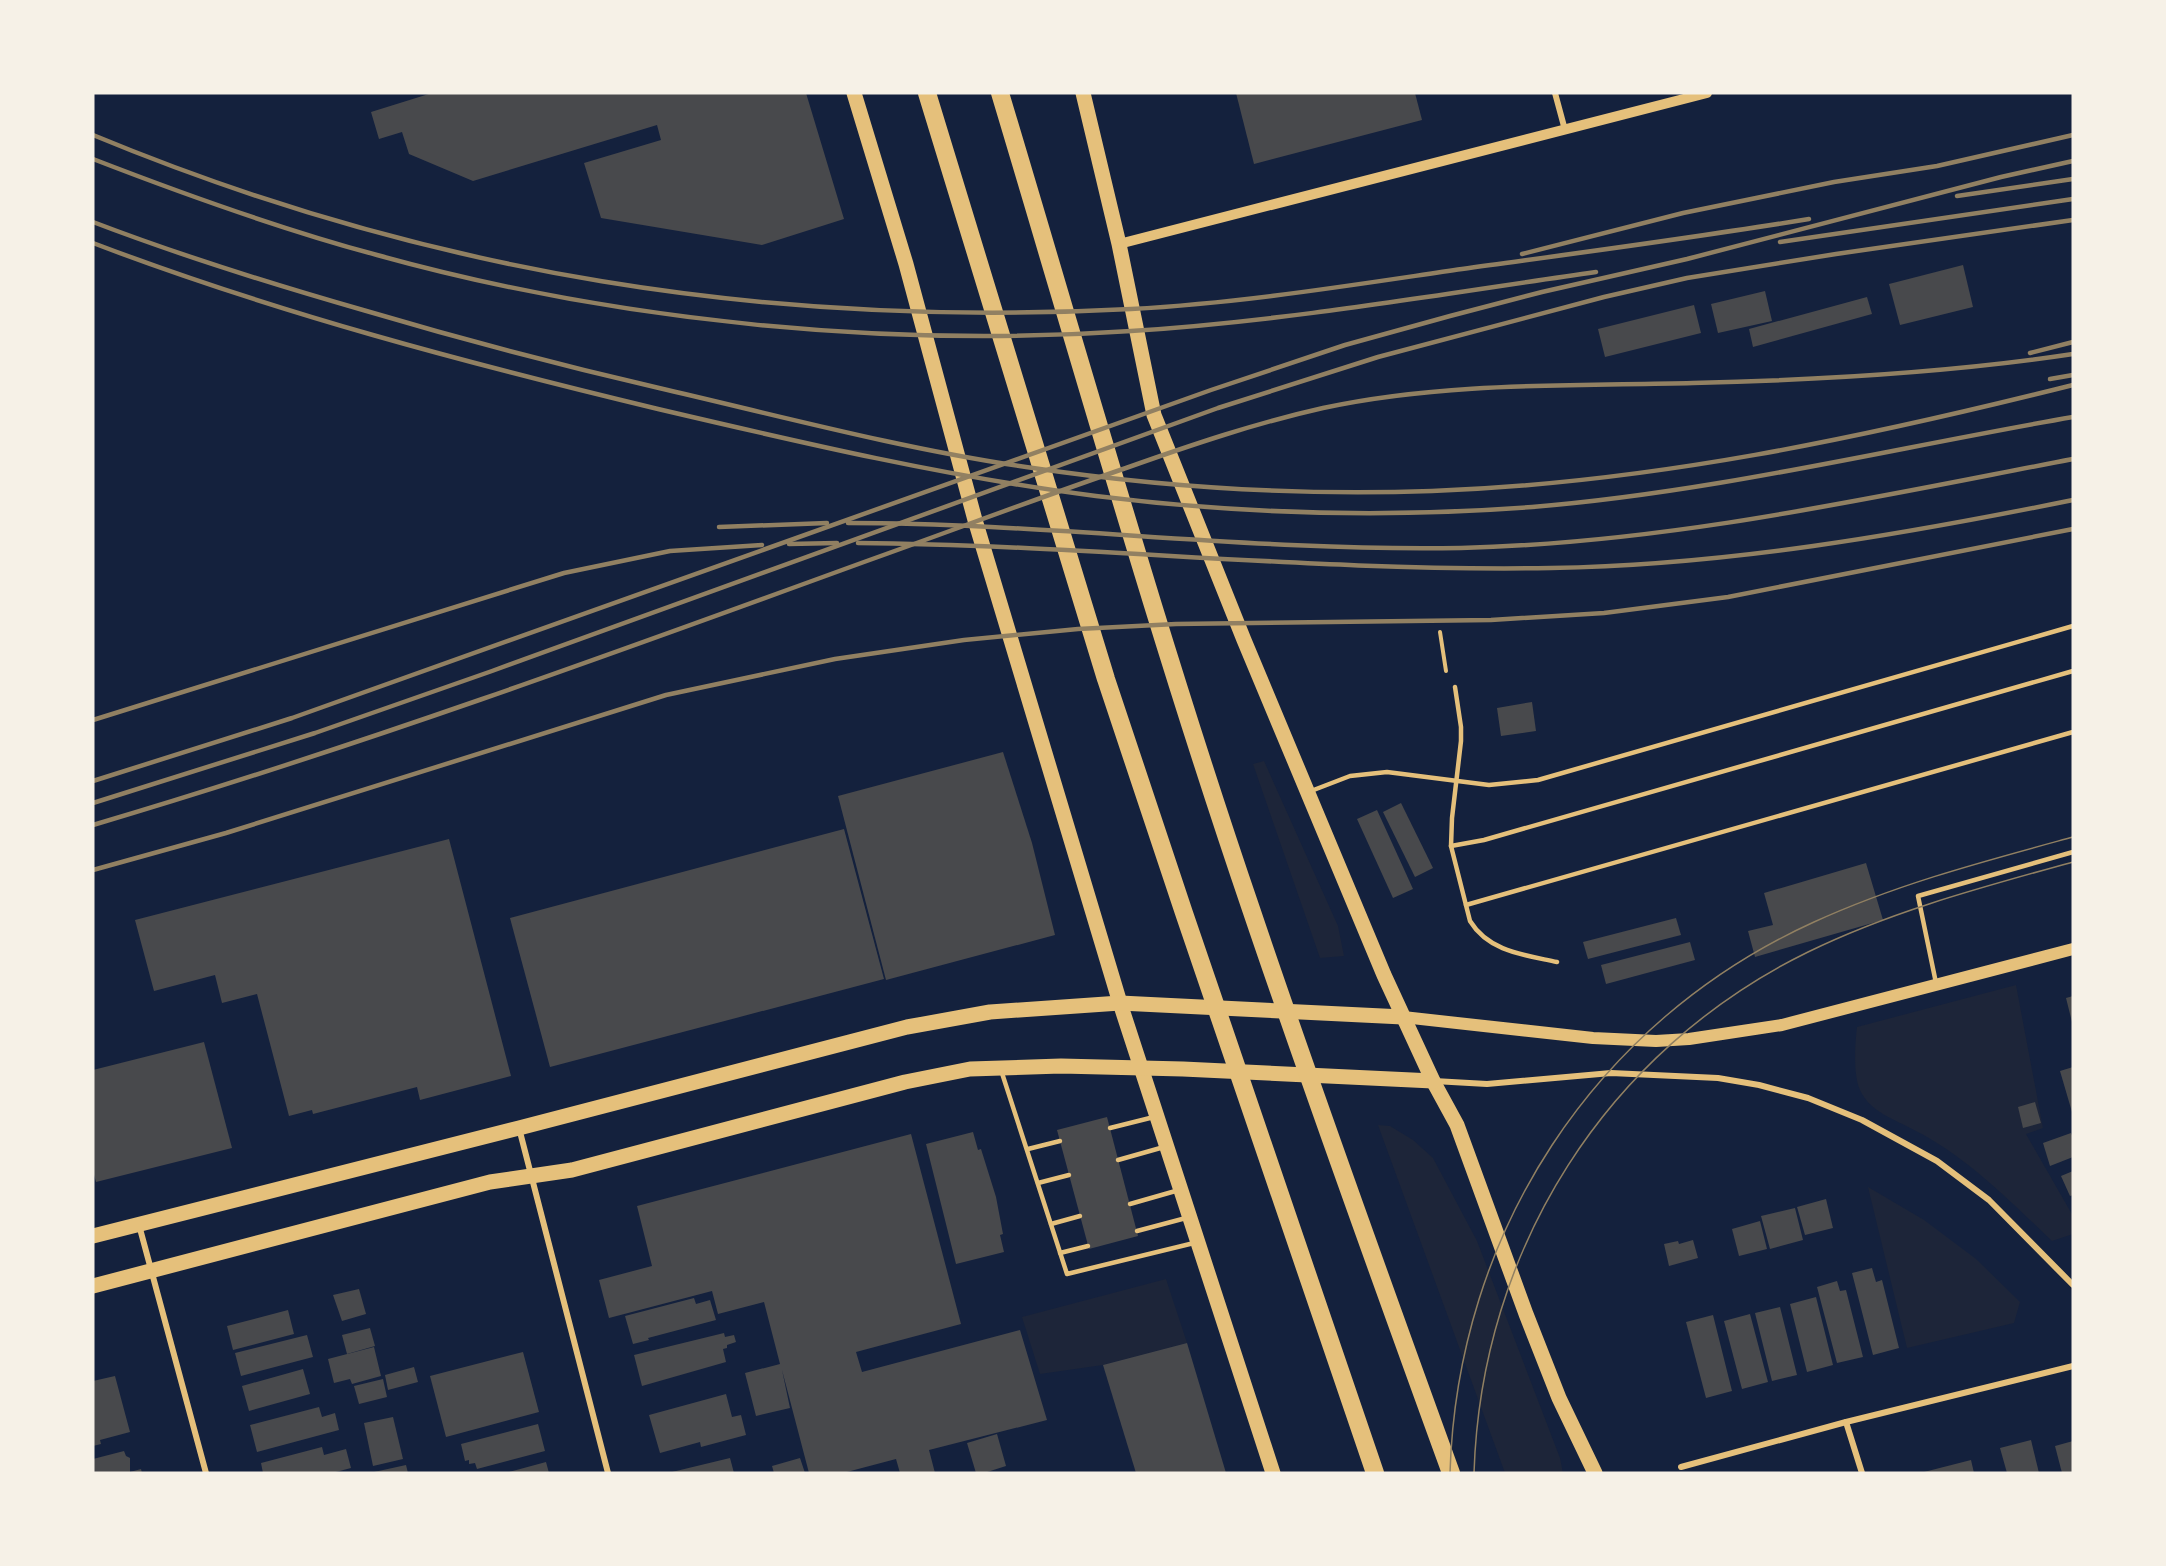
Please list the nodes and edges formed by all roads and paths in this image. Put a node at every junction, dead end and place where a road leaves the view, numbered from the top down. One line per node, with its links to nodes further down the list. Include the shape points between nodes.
1 (854, 93): 22 (main road, via 906,264 975,520)
2 (927, 93): 57 (highway, via 1117,711)
3 (1000, 93): 58 (highway, via 1141,568 1250,908)
4 (1083, 93): 8 (main road)
5 (1555, 93): 7 (street)
6 (1707, 93): 7 (street)
7 (1565, 130): 8 (street)
8 (1119, 244): 15 (main road, via 1155,415)
9 (2073, 626): 14 (lane, via 1565,773 1512,784)
10 (1440, 632): 12 (path, via 1446,674)
11 (2073, 671): 16 (lane, via 1484,840)
12 (1455, 687): 14 (lane, via 1461,728)
13 (2073, 732): 18 (lane)
14 (1456, 782): 15 (lane, via 1407,773 1369,773 1335,780); 16 (lane)
15 (1308, 792): 23 (main road)
16 (1451, 846): 18 (lane)
17 (2073, 852): 21 (lane, via 1918,896)
18 (1466, 905): 20 (lane, via 1477,932 1495,946)
19 (2073, 949): 21 (main road)
20 (1557, 962)
21 (1936, 985): 23 (main road, via 1782,1025 1656,1041)
22 (1120, 1003): 23 (main road); 25 (main road); 28 (main road, via 950,1018)
23 (1403, 1017): 26 (main road)
24 (1000, 1067): 25 (main road); 32 (lane); 35 (main road, via 905,1082 572,1170)
25 (1142, 1068): 26 (main road); 27 (main road)
26 (1433, 1081): 49 (street, via 1487,1084 1611,1073 1718,1078 1759,1084 1808,1098 1863,1120 1937,1161 1989,1200); 59 (main road, via 1457,1125 1559,1398)
27 (1158, 1116): 29 (lane); 31 (main road)
28 (519, 1128): 35 (street); 41 (main road)
29 (1110, 1128)
30 (1060, 1141): 32 (lane)
31 (1167, 1146): 33 (lane); 37 (main road)
32 (1028, 1149): 36 (lane)
33 (1118, 1160)
34 (1069, 1174): 36 (lane)
35 (532, 1175): 48 (main road, via 490,1182); 55 (street)
36 (1038, 1183): 42 (lane)
37 (1181, 1190): 38 (lane); 40 (main road)
38 (1130, 1204)
39 (1080, 1216): 42 (lane)
40 (1190, 1217): 43 (lane); 45 (main road)
41 (139, 1224): 44 (main road); 48 (street)
42 (1051, 1224): 47 (lane)
43 (1137, 1231)
44 (93, 1236)
45 (1198, 1242): 47 (lane, via 1067,1274); 56 (main road)
46 (1088, 1246): 47 (lane)
47 (1060, 1254)
48 (152, 1271): 50 (main road); 54 (street)
49 (2073, 1285)
50 (93, 1286)
51 (2073, 1366): 52 (street)
52 (1846, 1422): 53 (street); 60 (street)
53 (1681, 1467)
54 (206, 1473)
55 (608, 1473)
56 (1274, 1473)
57 (1375, 1473)
58 (1451, 1473)
59 (1595, 1473)
60 (1862, 1473)

